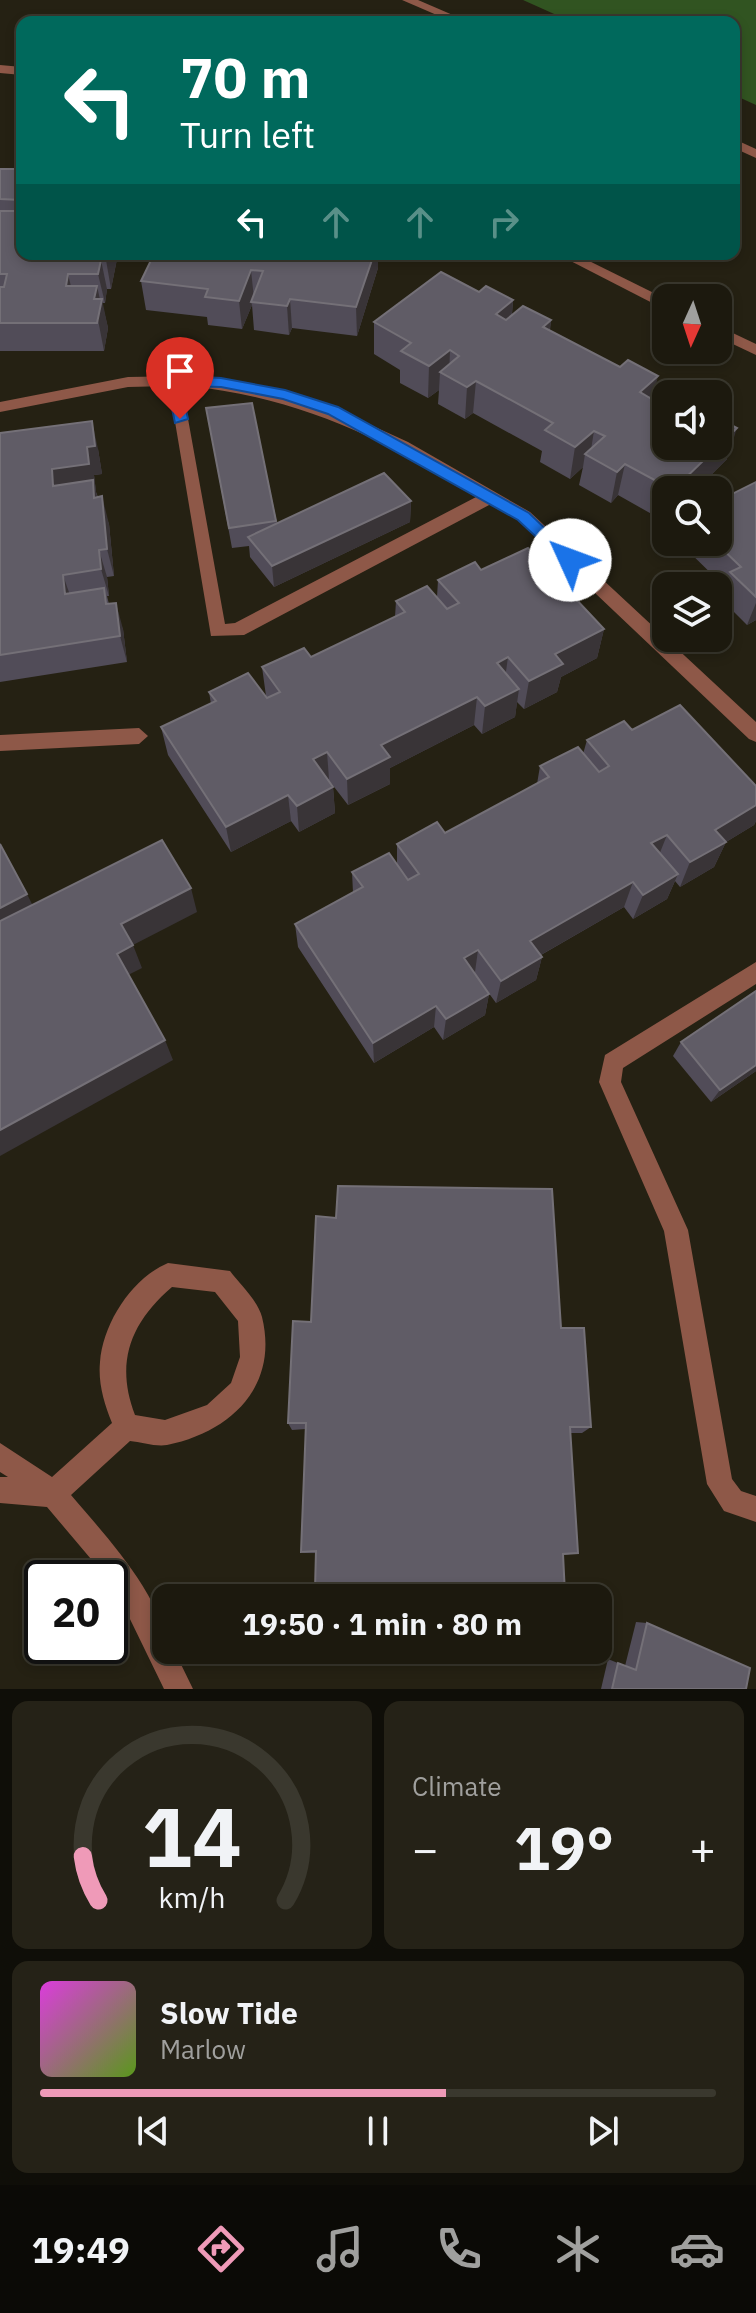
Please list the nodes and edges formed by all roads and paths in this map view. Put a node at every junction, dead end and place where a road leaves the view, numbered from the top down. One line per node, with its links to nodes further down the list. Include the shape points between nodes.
1 (408, 0): 2 (street)
2 (448, 16)
3 (576, 260): 4 (street)
4 (652, 298)
5 (732, 338): 6 (street)
6 (756, 350)
7 (185, 381): 8 (street, via 128,382); 9 (street, via 272,392 333,411); 9 (street, via 175,389 217,631 238,630)
8 (0, 407)
9 (491, 497): 10 (street, via 524,516)
10 (756, 734)
11 (139, 736): 12 (street)
12 (0, 743)
13 (756, 972): 18 (street, via 613,1062 610,1082 676,1230 720,1484 733,1502)
14 (126, 1427): 14 (street, via 165,1433 215,1415 240,1392 253,1357 250,1317 221,1280 168,1275 143,1294 123,1323 111,1362 112,1396); 17 (street)
15 (0, 1456): 17 (street)
16 (0, 1490): 17 (street)
17 (53, 1494): 19 (street, via 120,1573)
18 (756, 1509)
19 (179, 1689)

